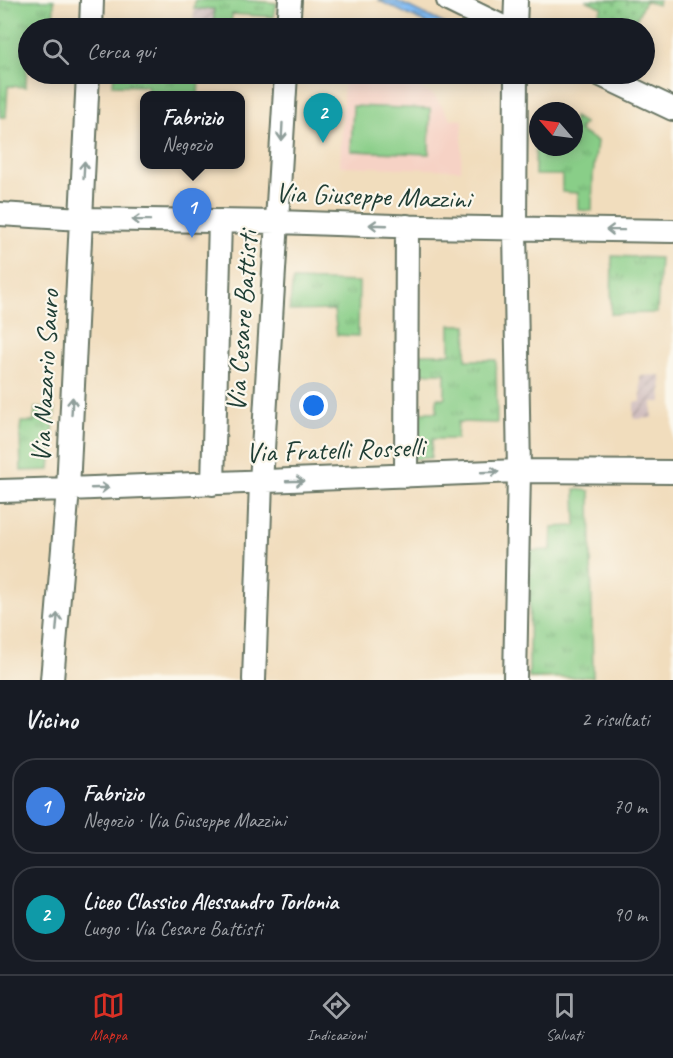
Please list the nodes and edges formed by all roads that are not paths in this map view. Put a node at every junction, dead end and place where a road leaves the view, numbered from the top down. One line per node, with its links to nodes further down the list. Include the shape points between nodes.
1 (92, 0): 5 (street)
2 (290, 0): 6 (street)
3 (448, 0): 7 (street)
4 (516, 0): 8 (street)
5 (91, 18)
6 (289, 18)
7 (485, 18)
8 (516, 18)
9 (88, 84): 15 (street, Via Nazario Sauro, one-way to 9)
10 (285, 84): 17 (street, Via Cesare Battisti, one-way to 17)
11 (516, 84): 19 (street)
12 (620, 84): 13 (street)
13 (673, 109)
14 (0, 214): 15 (street, Via Giuseppe Mazzini)
15 (81, 219): 16 (street, Via Giuseppe Mazzini, one-way to 15); 26 (street, Via Nazario Sauro, one-way to 15)
16 (220, 221): 17 (street, Via Giuseppe Mazzini); 25 (street)
17 (277, 222): 18 (street, Via Giuseppe Mazzini, one-way to 17); 24 (street, Via Cesare Battisti)
18 (407, 226): 19 (street, Via Giuseppe Mazzini); 23 (street)
19 (515, 229): 20 (street, Via Giuseppe Mazzini, one-way to 19); 21 (street)
20 (673, 231)
21 (519, 471): 22 (street, Via Fratelli Rosselli); 23 (street, Via Fratelli Rosselli, one-way to 21); 30 (street)
22 (673, 472)
23 (406, 476): 24 (street, Via Fratelli Rosselli, one-way to 23)
24 (261, 482): 25 (street, Via Fratelli Rosselli); 29 (street, Via Cesare Battisti)
25 (213, 484): 26 (street, Via Fratelli Rosselli, one-way to 25)
26 (68, 489): 27 (street, Via Fratelli Rosselli); 28 (street, Via Nazario Sauro, one-way to 26)
27 (0, 491)
28 (52, 680)
29 (254, 680)
30 (515, 680)

